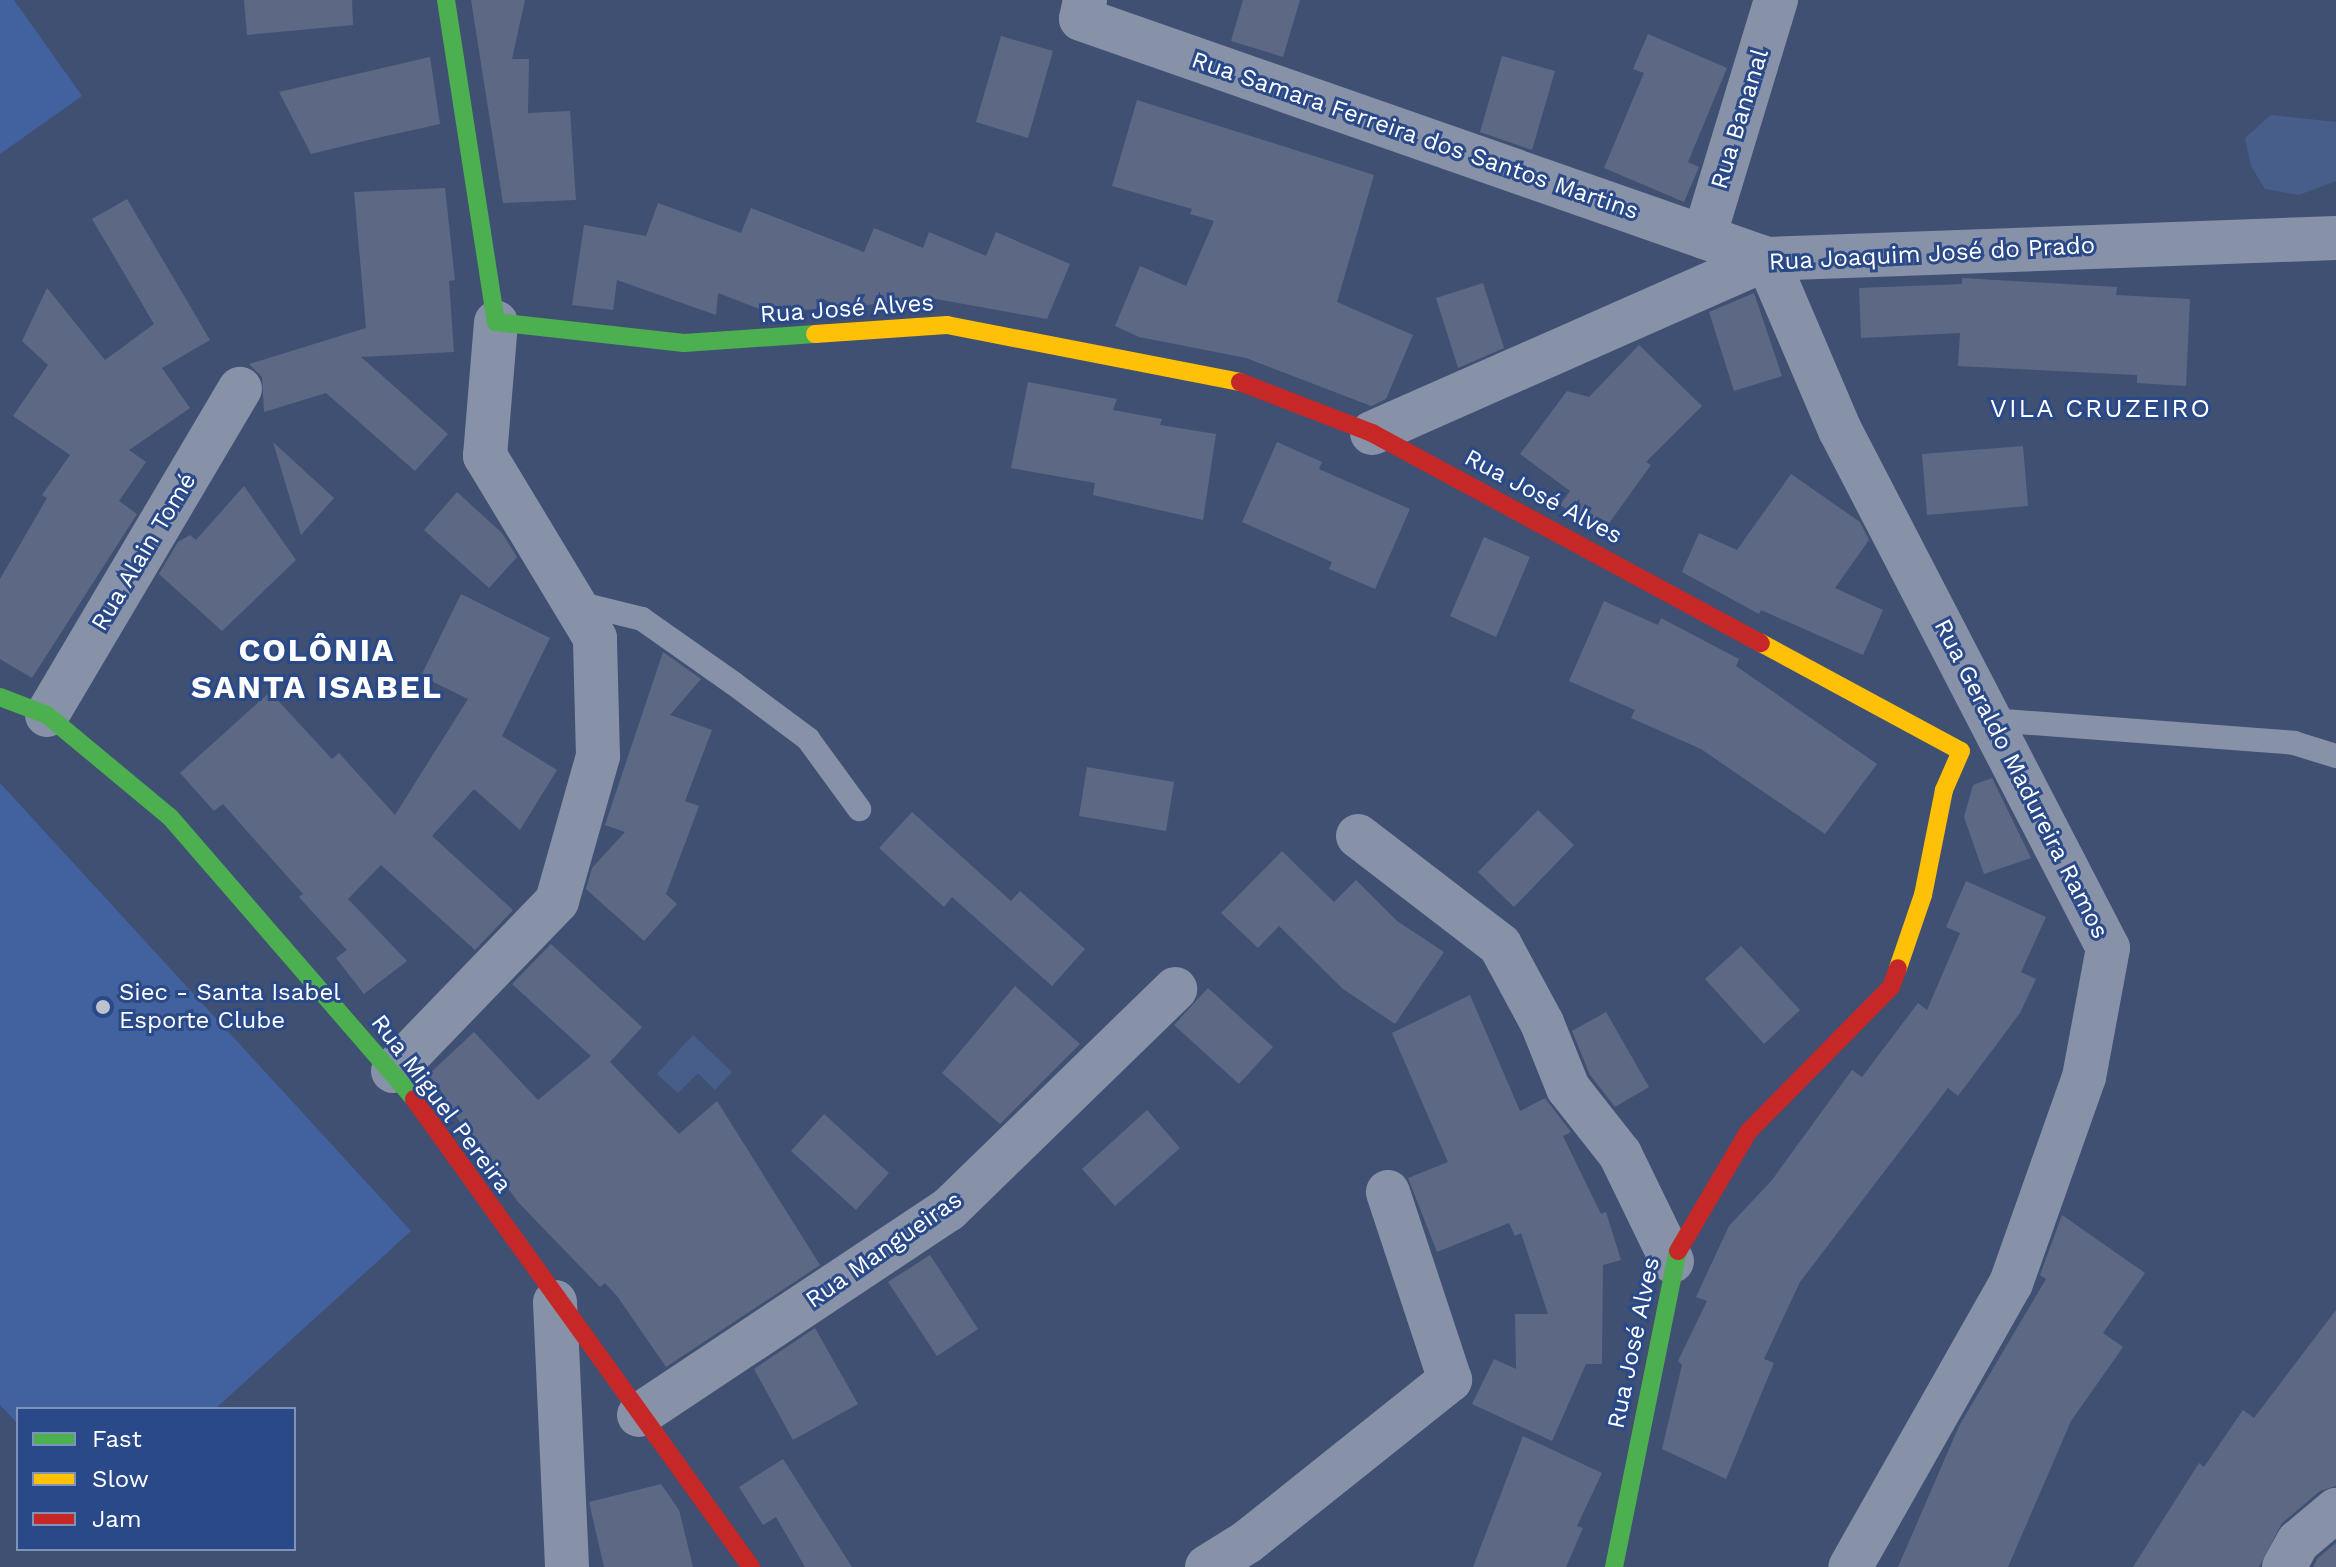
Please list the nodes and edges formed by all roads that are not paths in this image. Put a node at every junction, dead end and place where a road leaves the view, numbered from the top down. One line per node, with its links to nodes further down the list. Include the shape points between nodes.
1 (446, 0): 7 (street)
2 (1085, 0): 4 (street, Rua Samara Ferreira dos Santos Martins, via 1081,19)
3 (1776, 0): 4 (street, Rua Bananal)
4 (1704, 237): 6 (street, Rua Samara Ferreira dos Santos Martins)
5 (2336, 238): 6 (street, Rua Joaquim José do Prado)
6 (1767, 259): 9 (street, Rua Joaquim José do Prado); 13 (street, Rua Geraldo Madureira Ramos, via 1840,430)
7 (496, 322): 9 (street, Rua José Alves, via 684,343 947,325 1237,381); 10 (street, via 485,456)
8 (240, 389): 12 (street, Rua Alain Tomé)
9 (1372, 433): 14 (street, Rua José Alves)
10 (573, 602): 16 (lane, via 642,619 733,683 808,739); 19 (street, via 595,638 598,756 557,901)
11 (0, 697): 12 (street, Rua Miguel Pereira)
12 (47, 715): 19 (street, Rua Miguel Pereira, via 170,817)
13 (2000, 737): 14 (street); 15 (lane, via 2294,743); 29 (street, Rua Geraldo Madureira Ramos, via 2108,948 2084,1077 2011,1283)
14 (1961, 751): 21 (street, Rua José Alves, via 1944,790 1923,895 1891,987 1748,1132)
15 (2336, 756)
16 (859, 809)
17 (1358, 836): 21 (street, via 1500,945 1542,1023 1568,1088 1620,1154)
18 (1175, 989): 23 (street, Rua Mangueiras, via 948,1210)
19 (393, 1071): 22 (street, Rua Miguel Pereira)
20 (1388, 1192): 27 (street, via 1450,1380 1247,1542)
21 (1672, 1261): 28 (street, Rua José Alves)
22 (555, 1302): 23 (street, Rua Miguel Pereira); 25 (street)
23 (639, 1415): 26 (street, Rua Miguel Pereira)
24 (2336, 1510): 30 (street, via 2298,1542)
25 (567, 1567)
26 (751, 1567)
27 (1207, 1567)
28 (1614, 1567)
29 (1850, 1567)
30 (2284, 1567)

